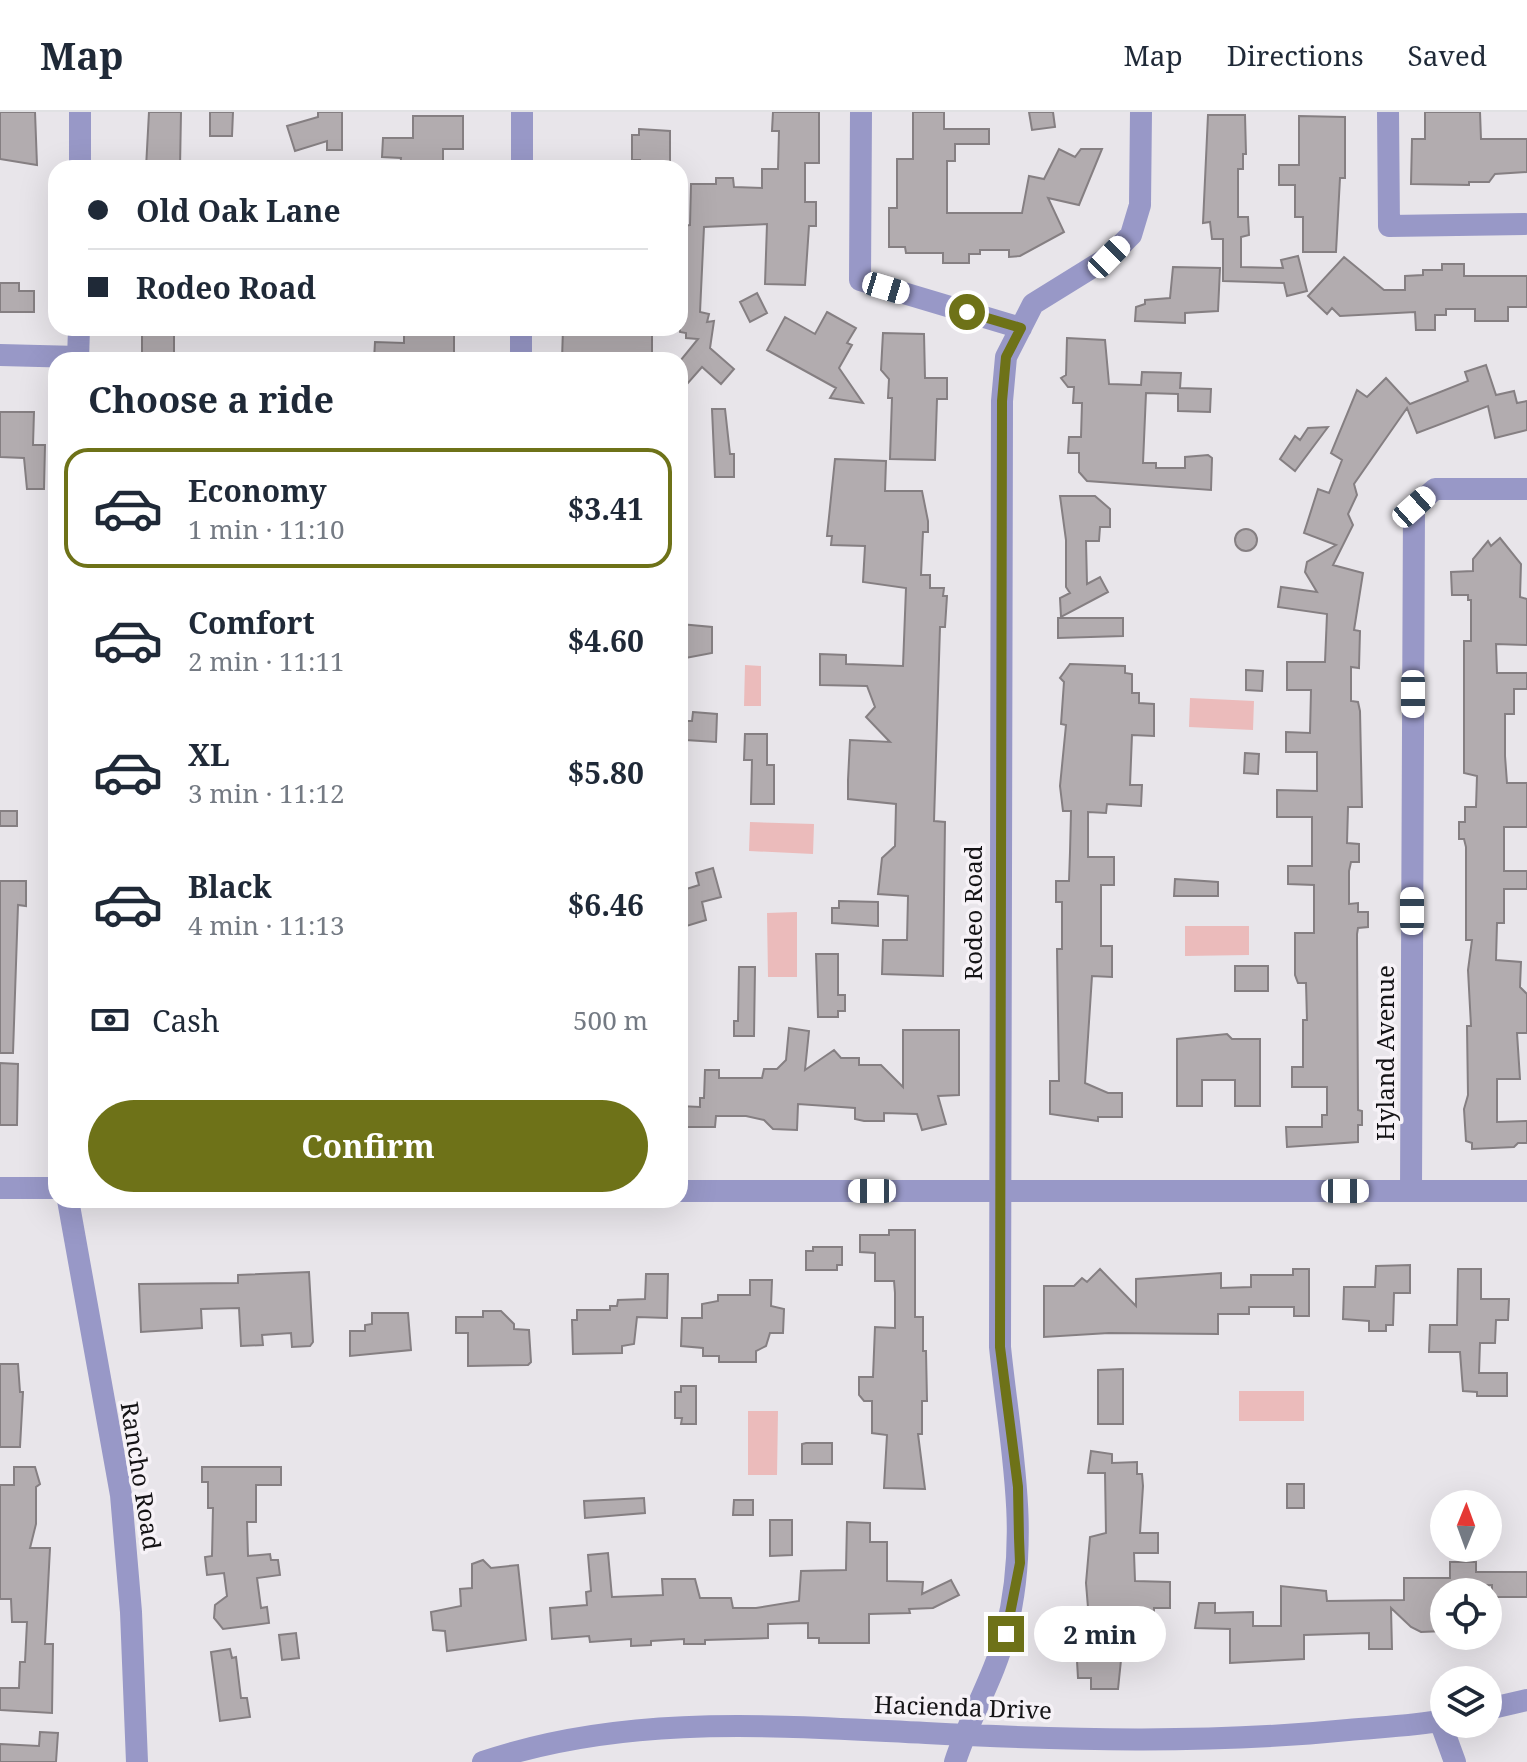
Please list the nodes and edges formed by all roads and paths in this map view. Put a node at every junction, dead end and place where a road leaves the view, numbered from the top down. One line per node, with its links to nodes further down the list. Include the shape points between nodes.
1 (80, 112): 6 (street)
2 (522, 112): 7 (street)
3 (861, 112): 9 (street, via 860,280)
4 (1141, 112): 9 (street, Rodeo Road, via 1140,205 1131,235 1109,257 1033,304)
5 (1388, 112): 8 (street, via 1389,226)
6 (80, 160)
7 (522, 160)
8 (1525, 224)
9 (1021, 328): 16 (street, Rodeo Road, via 1006,357 1002,401)
10 (0, 355): 11 (street)
11 (48, 357)
12 (1527, 489): 17 (street, Hyland Avenue, via 1435,489 1414,507)
13 (0, 1188): 14 (street)
14 (48, 1188)
15 (688, 1191): 16 (street)
16 (1000, 1191): 17 (street); 23 (street, Rodeo Road, via 1000,1347 1018,1487 1020,1563 1006,1634)
17 (1411, 1191): 18 (street)
18 (1527, 1191)
19 (69, 1208): 25 (street, Rancho Road, via 121,1495)
20 (1527, 1700): 21 (street)
21 (1502, 1706)
22 (1430, 1721): 23 (street, Hacienda Drive, via 1291,1735 1151,1740)
23 (963, 1735): 26 (street, Hacienda Drive, via 739,1724 635,1729 524,1748); 27 (street, Rodeo Road)
24 (1448, 1738): 28 (street)
25 (137, 1762)
26 (483, 1762)
27 (955, 1762)
28 (1455, 1762)

